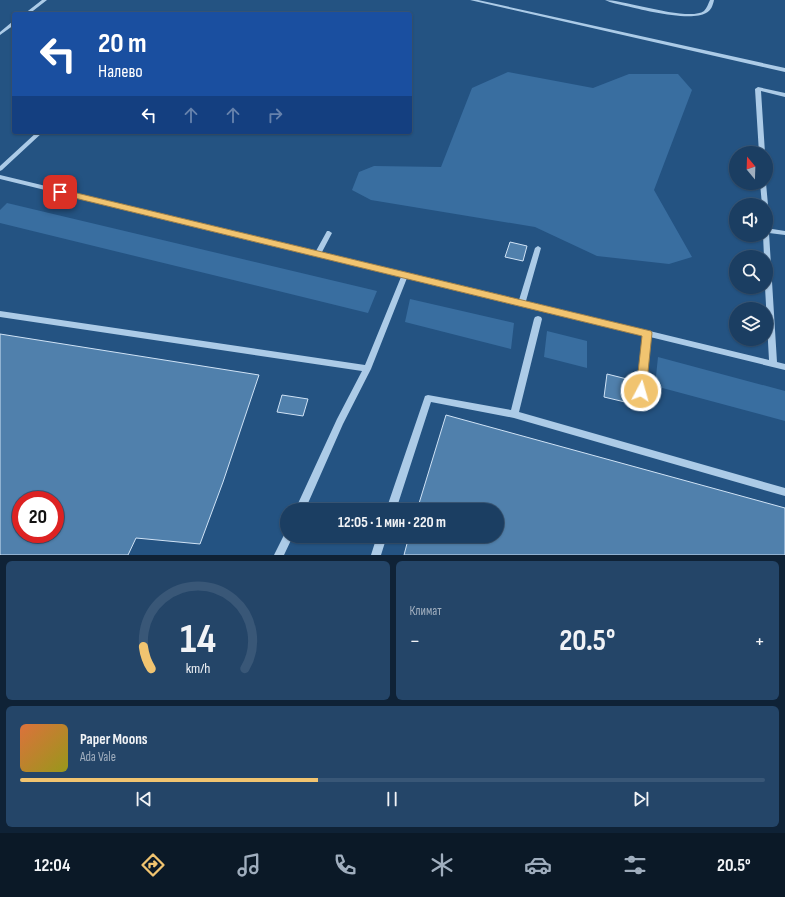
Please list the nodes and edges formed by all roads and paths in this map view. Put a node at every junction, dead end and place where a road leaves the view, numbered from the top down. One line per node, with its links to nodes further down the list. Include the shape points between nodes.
1 (45, 0): 5 (lane)
2 (472, 0): 8 (lane)
3 (607, 0): 4 (lane, via 690,15 703,13 709,8)
4 (712, 0)
5 (29, 12)
6 (12, 25): 7 (lane)
7 (0, 34)
8 (785, 70)
9 (785, 95): 11 (lane, via 758,89)
10 (38, 134): 12 (lane)
11 (762, 146)
12 (0, 169)
13 (0, 177): 19 (lane)
14 (773, 231): 16 (lane)
15 (329, 233): 19 (lane)
16 (785, 233)
17 (767, 242): 25 (lane)
18 (538, 248): 21 (lane)
19 (318, 254): 20 (lane)
20 (405, 275): 21 (lane); 27 (lane)
21 (522, 303): 24 (lane)
22 (0, 314): 27 (lane)
23 (538, 319): 29 (lane)
24 (647, 333): 25 (lane); 28 (lane)
25 (773, 364): 26 (lane)
26 (785, 367)
27 (367, 369): 31 (lane)
28 (640, 406)
29 (514, 414): 30 (lane); 32 (lane, via 428,398)
30 (785, 492)
31 (303, 503)
32 (393, 503)
33 (285, 543): 35 (lane)
34 (380, 543): 36 (lane)
35 (279, 555)
36 (376, 555)

